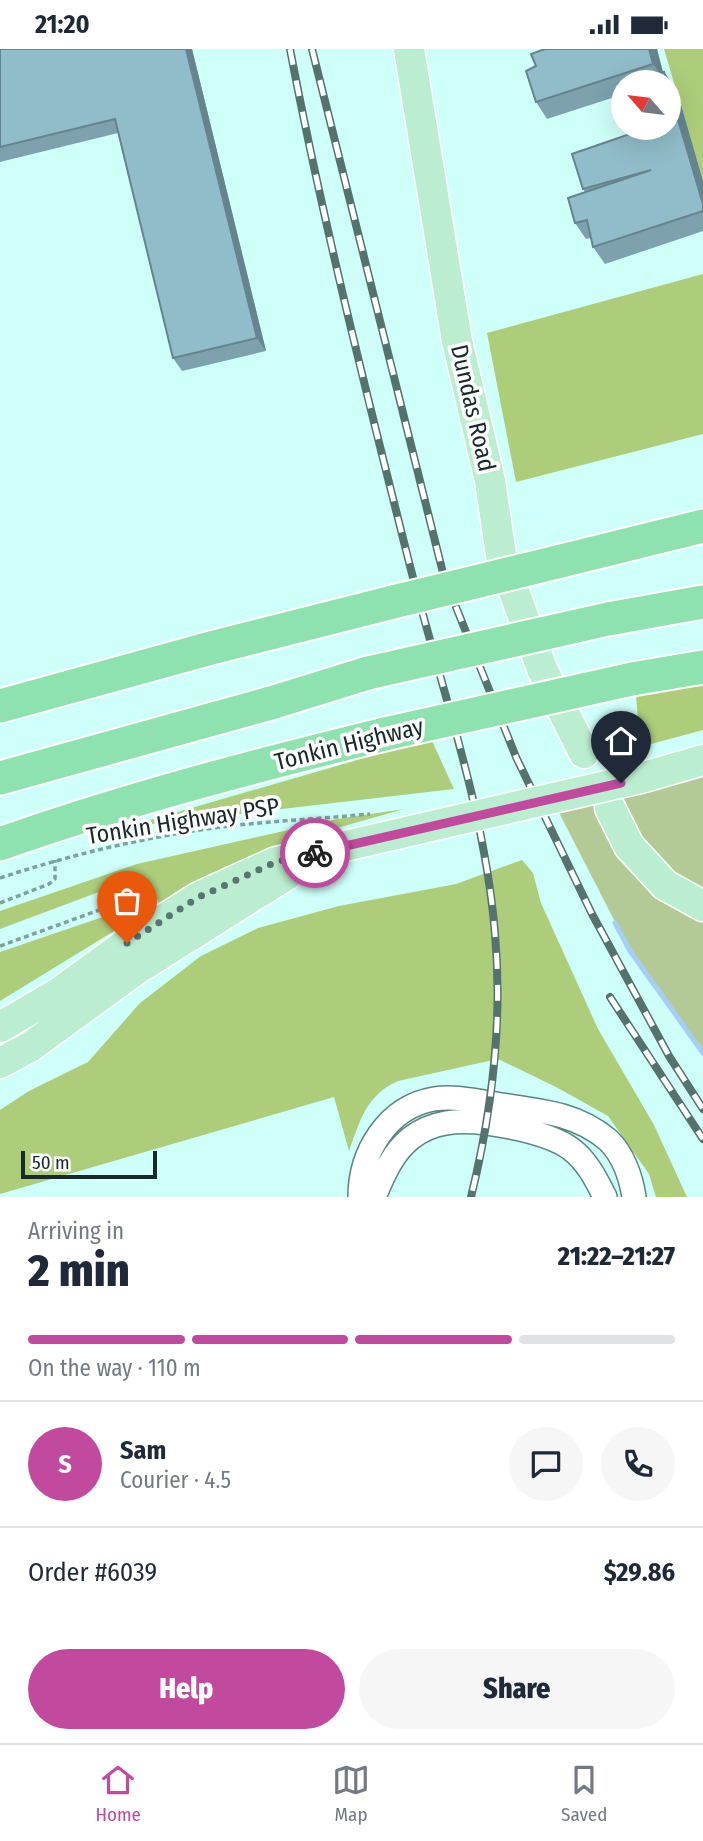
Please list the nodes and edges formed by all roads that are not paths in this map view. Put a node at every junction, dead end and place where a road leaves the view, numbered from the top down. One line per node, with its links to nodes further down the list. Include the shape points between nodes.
1 (409, 49): 8 (main road, Dundas Road, via 457,341 490,481 501,555 542,669)
2 (703, 526): 4 (highway, bridge)
3 (703, 601): 10 (highway, bridge, via 368,673)
4 (211, 648): 6 (highway); 7 (highway)
5 (703, 667): 13 (highway, Tonkin Highway, bridge, via 297,755)
6 (0, 706)
7 (0, 716)
8 (584, 753)
9 (703, 760): 12 (main road, bridge)
10 (0, 778)
11 (610, 808): 14 (main road, via 629,846 665,885)
12 (355, 843): 15 (main road, via 276,862 199,897 57,994); 16 (main road, via 286,874)
13 (0, 844)
14 (703, 906)
15 (0, 1027)
16 (0, 1063)
17 (360, 1197): 20 (street, via 368,1155 390,1121 409,1107 449,1098 540,1111 583,1123 620,1155)
18 (374, 1197): 19 (street, via 398,1151 412,1137 446,1123 470,1122 536,1133 560,1142 582,1159)
19 (605, 1197)
20 (634, 1197)

